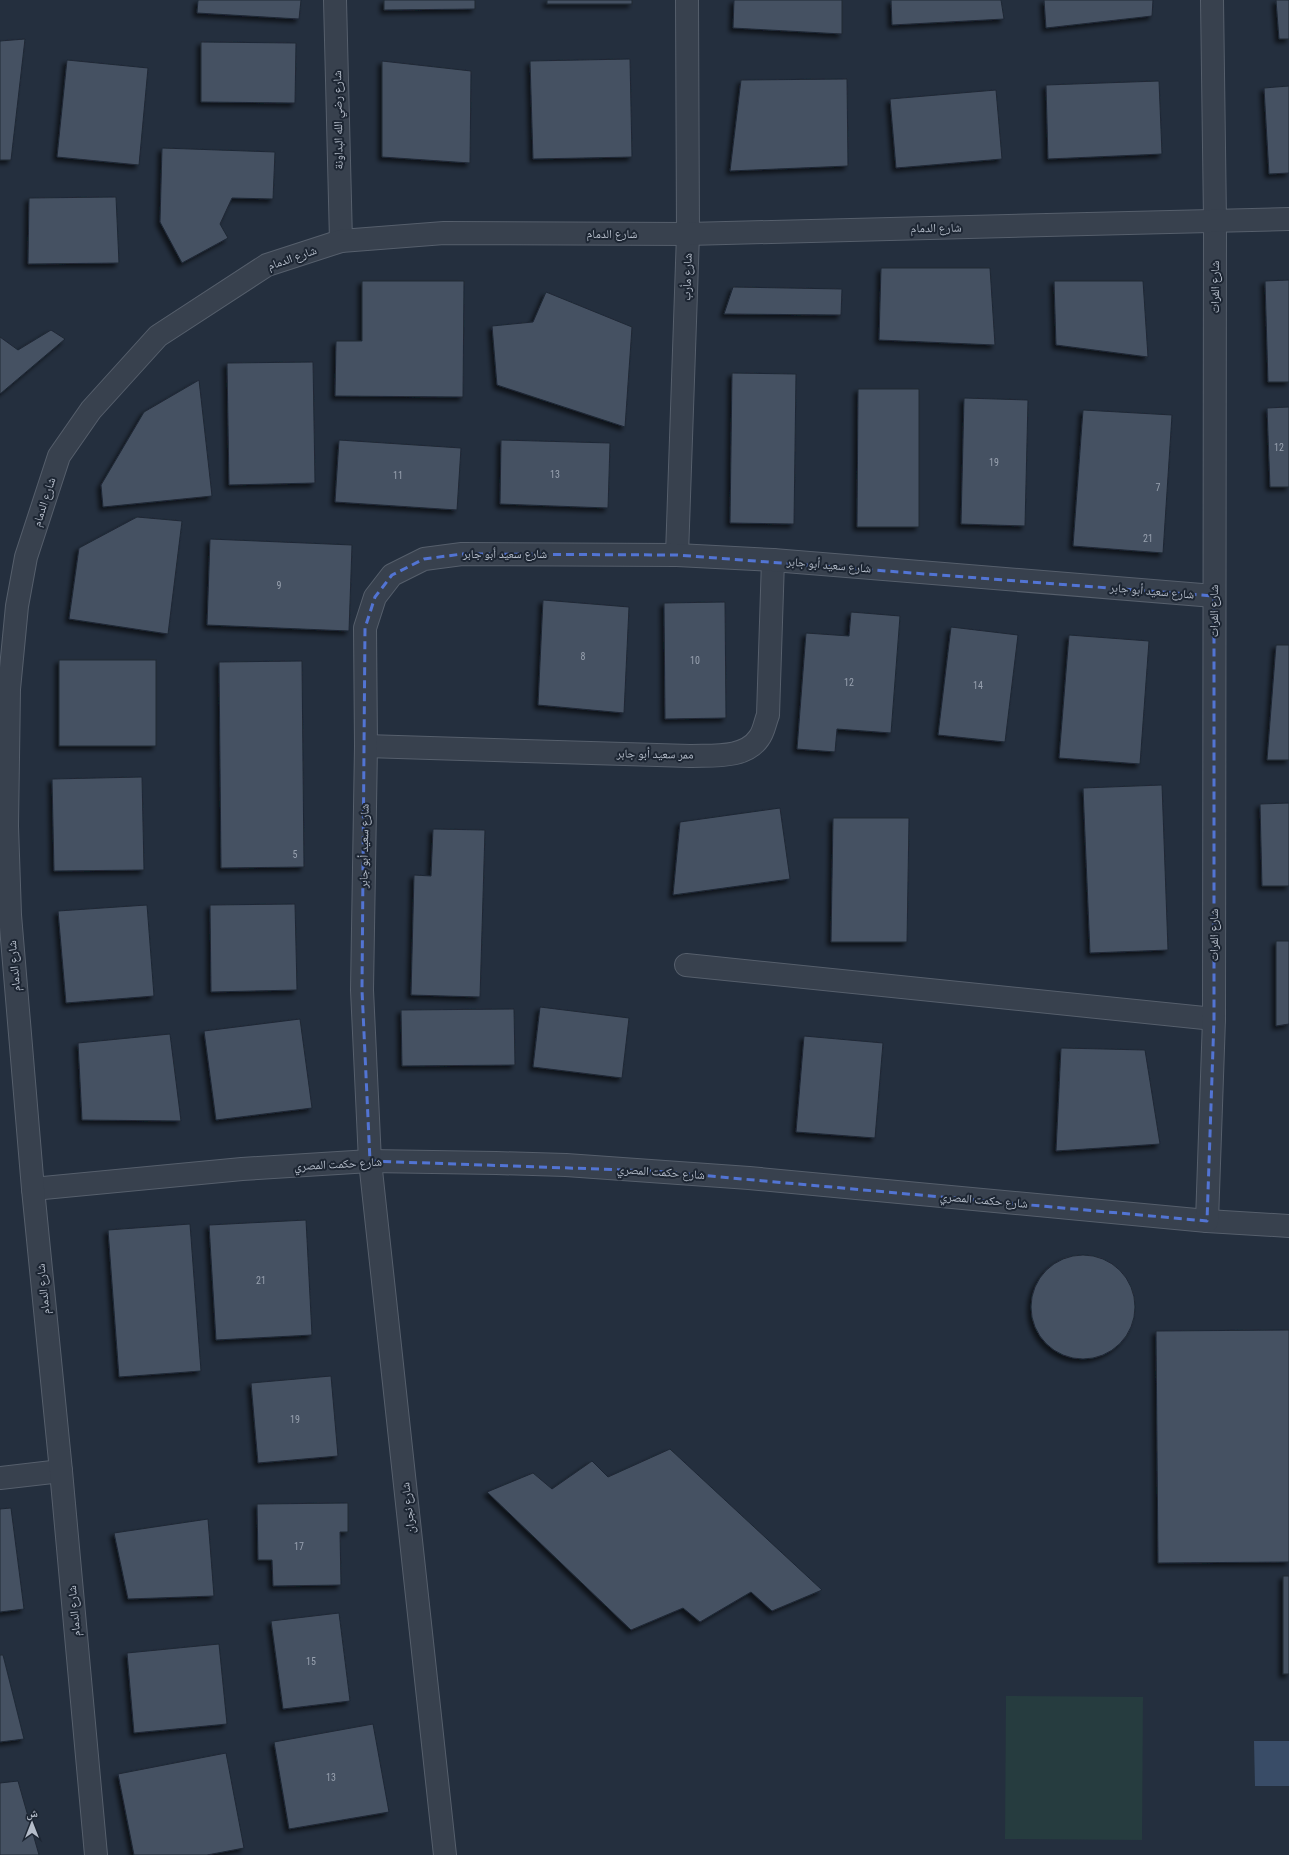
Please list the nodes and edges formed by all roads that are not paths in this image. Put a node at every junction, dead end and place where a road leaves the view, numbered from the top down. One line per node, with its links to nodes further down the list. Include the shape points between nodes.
1 (335, 0): 7 (street, شارع رضي الله البداونة)
2 (687, 0): 6 (street, شارع مأرب)
3 (1212, 0): 5 (street, شارع الفرات)
4 (1289, 219): 5 (street, شارع الدمام)
5 (1215, 221): 6 (street, شارع الدمام); 10 (street, شارع الفرات)
6 (688, 234): 7 (street, شارع الدمام, via 444,233); 8 (street, شارع مأرب)
7 (341, 241): 15 (street, شارع الدمام, via 267,265 158,336 91,410 59,456 39,514 26,557 17,606 7,741 10,915)
8 (677, 555): 9 (street, شارع سعيد أبو جابر); 11 (street, شارع سعيد أبو جابر, via 462,554 424,560 392,575 375,597 365,628)
9 (772, 560): 10 (street, شارع سعيد أبو جابر); 11 (street, ممر سعيد أبو جابر, via 768,715 759,738 748,748 733,754 690,756)
10 (1214, 596): 13 (street, شارع الفرات)
11 (366, 746): 14 (street, شارع سعيد أبو جابر, via 362,990)
12 (686, 965): 13 (street)
13 (1214, 1019): 16 (street, شارع الفرات)
14 (370, 1161): 15 (street, شارع حكمت المصري, via 242,1169); 16 (street, شارع حكمت المصري, via 566,1166 718,1175); 21 (street, شارع نجران)
15 (33, 1189): 18 (street, شارع الدمام)
16 (1207, 1221): 17 (street, شارع حكمت المصري)
17 (1289, 1226)
18 (61, 1471): 19 (street); 20 (street, شارع الدمام)
19 (0, 1478)
20 (96, 1855)
21 (445, 1855)

